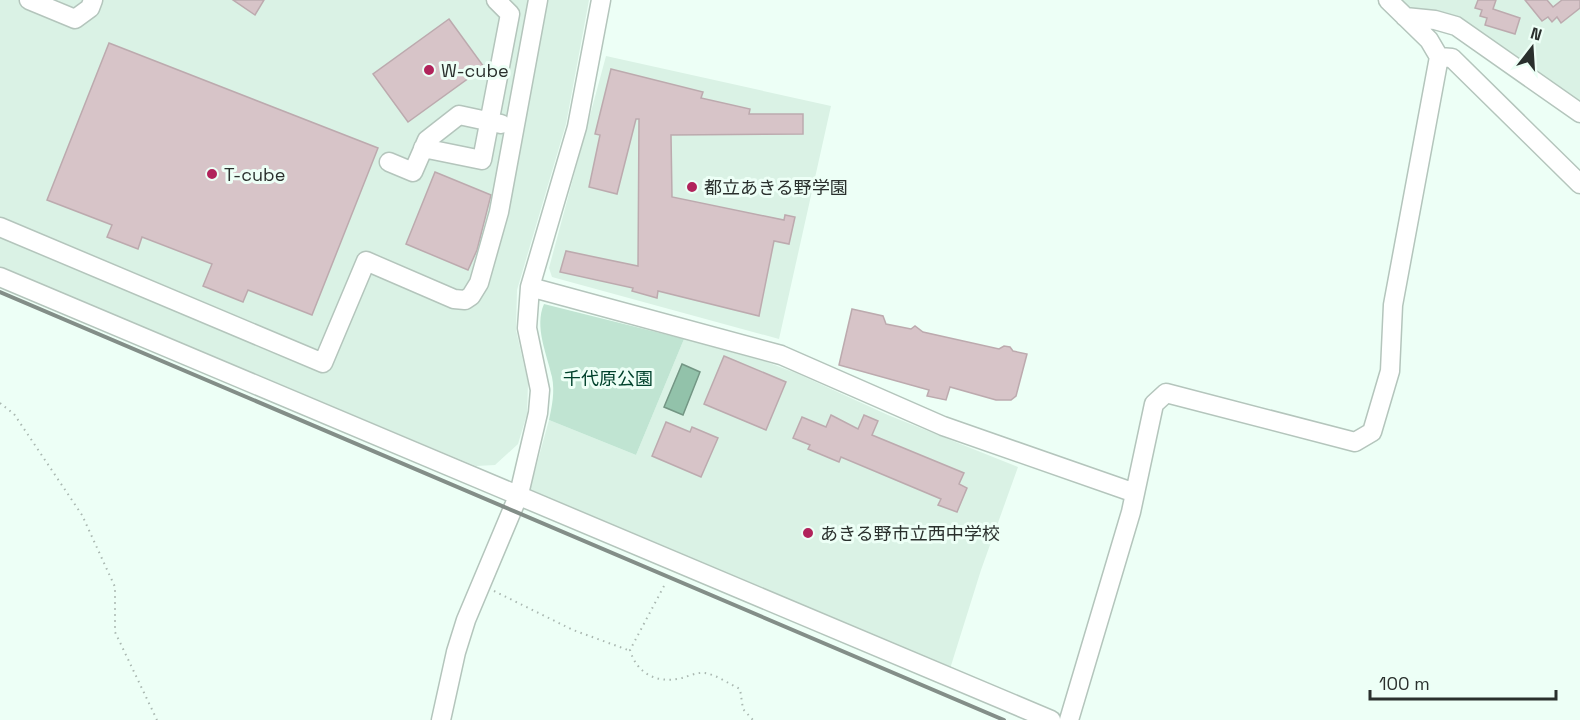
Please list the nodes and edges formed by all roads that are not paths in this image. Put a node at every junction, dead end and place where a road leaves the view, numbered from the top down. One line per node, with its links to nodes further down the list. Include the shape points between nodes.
1 (29, 0): 2 (street, via 75,19 90,8)
2 (93, 0)
3 (496, 0): 8 (street, via 510,14)
4 (538, 0): 9 (street)
5 (602, 0): 19 (street, via 578,127)
6 (1388, 0): 7 (street)
7 (1405, 17): 10 (street, via 1434,46); 11 (street, via 1456,26)
8 (506, 38): 9 (street); 12 (street)
9 (530, 43): 13 (street)
10 (1439, 57): 16 (street, via 1452,58); 20 (street, via 1393,305 1390,372 1371,432 1355,442 1344,440 1166,393 1154,404)
11 (1580, 113)
12 (489, 122): 13 (street); 14 (street, via 459,115 427,140); 14 (street, via 482,159)
13 (515, 127): 17 (street, via 499,212 479,283 471,296 454,299 366,261 323,363)
14 (423, 148): 15 (street, via 413,172)
15 (389, 162)
16 (1580, 184)
17 (0, 227)
18 (0, 276): 21 (street)
19 (530, 287): 20 (street, via 781,356 943,426); 21 (street, via 527,328 540,402)
20 (1135, 493): 24 (street)
21 (519, 494): 22 (street, via 456,652); 23 (street)
22 (441, 720)
23 (1051, 720)
24 (1069, 720)

